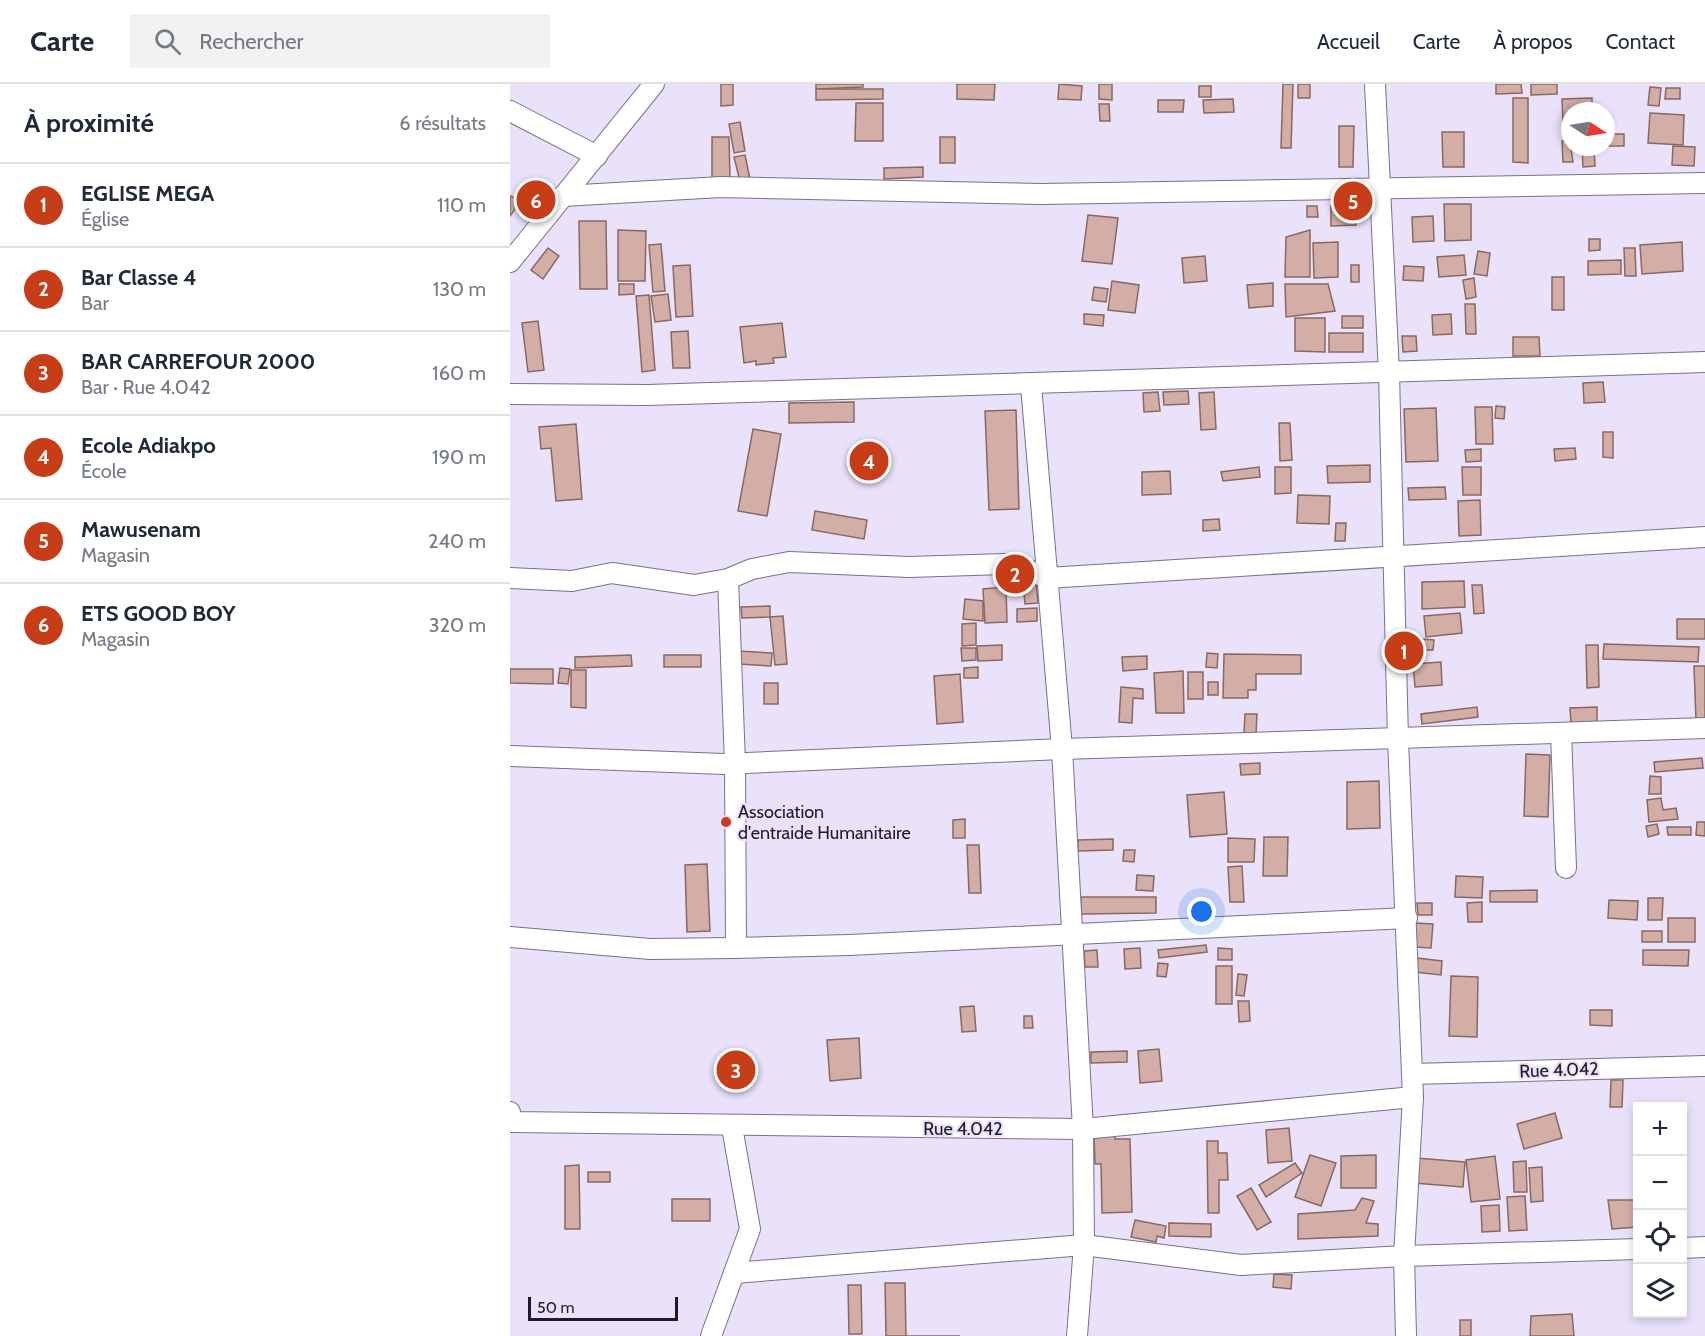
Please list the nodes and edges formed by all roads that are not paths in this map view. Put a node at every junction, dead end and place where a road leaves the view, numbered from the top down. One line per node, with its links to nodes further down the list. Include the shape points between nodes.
1 (654, 84): 4 (street)
2 (1375, 84): 6 (street)
3 (510, 111): 4 (street)
4 (597, 156): 7 (street)
5 (1705, 183): 6 (street)
6 (1380, 187): 7 (street, via 1041,194 721,187); 10 (street)
7 (563, 196): 8 (street)
8 (510, 262)
9 (1705, 362): 10 (street)
10 (1389, 373): 11 (street); 14 (street)
11 (1031, 384): 12 (street, via 648,395); 16 (street)
12 (510, 394)
13 (1705, 537): 14 (street)
14 (1394, 556): 16 (street); 20 (street)
15 (510, 578): 17 (street, via 572,581 612,573 694,585)
16 (1047, 578): 17 (street, via 1005,564 909,567 789,562 752,569); 21 (street)
17 (728, 579): 23 (street)
18 (1705, 728): 19 (street)
19 (1561, 734): 20 (street); 24 (street)
20 (1398, 740): 21 (street); 25 (street)
21 (1062, 749): 23 (street); 26 (street)
22 (510, 756): 23 (street)
23 (735, 764): 28 (street)
24 (1566, 868)
25 (1407, 918): 26 (street); 30 (street)
26 (1071, 932): 28 (street); 34 (street)
27 (510, 937): 28 (street, via 650,949)
28 (736, 948)
29 (1705, 1066): 30 (street, Rue 4.042)
30 (1412, 1074): 31 (street)
31 (1413, 1097): 34 (street, Rue 4.042); 39 (street)
32 (511, 1117): 33 (street, Rue 4.042)
33 (732, 1127): 34 (street, Rue 4.042); 40 (street, via 750,1229)
34 (1083, 1129): 35 (street)
35 (1084, 1245): 39 (street, via 1241,1264); 40 (street); 42 (street)
36 (1705, 1247): 37 (street)
37 (1687, 1248)
38 (1633, 1249): 39 (street)
39 (1404, 1256): 43 (street)
40 (734, 1273): 41 (street)
41 (711, 1336)
42 (1077, 1336)
43 (1406, 1336)

